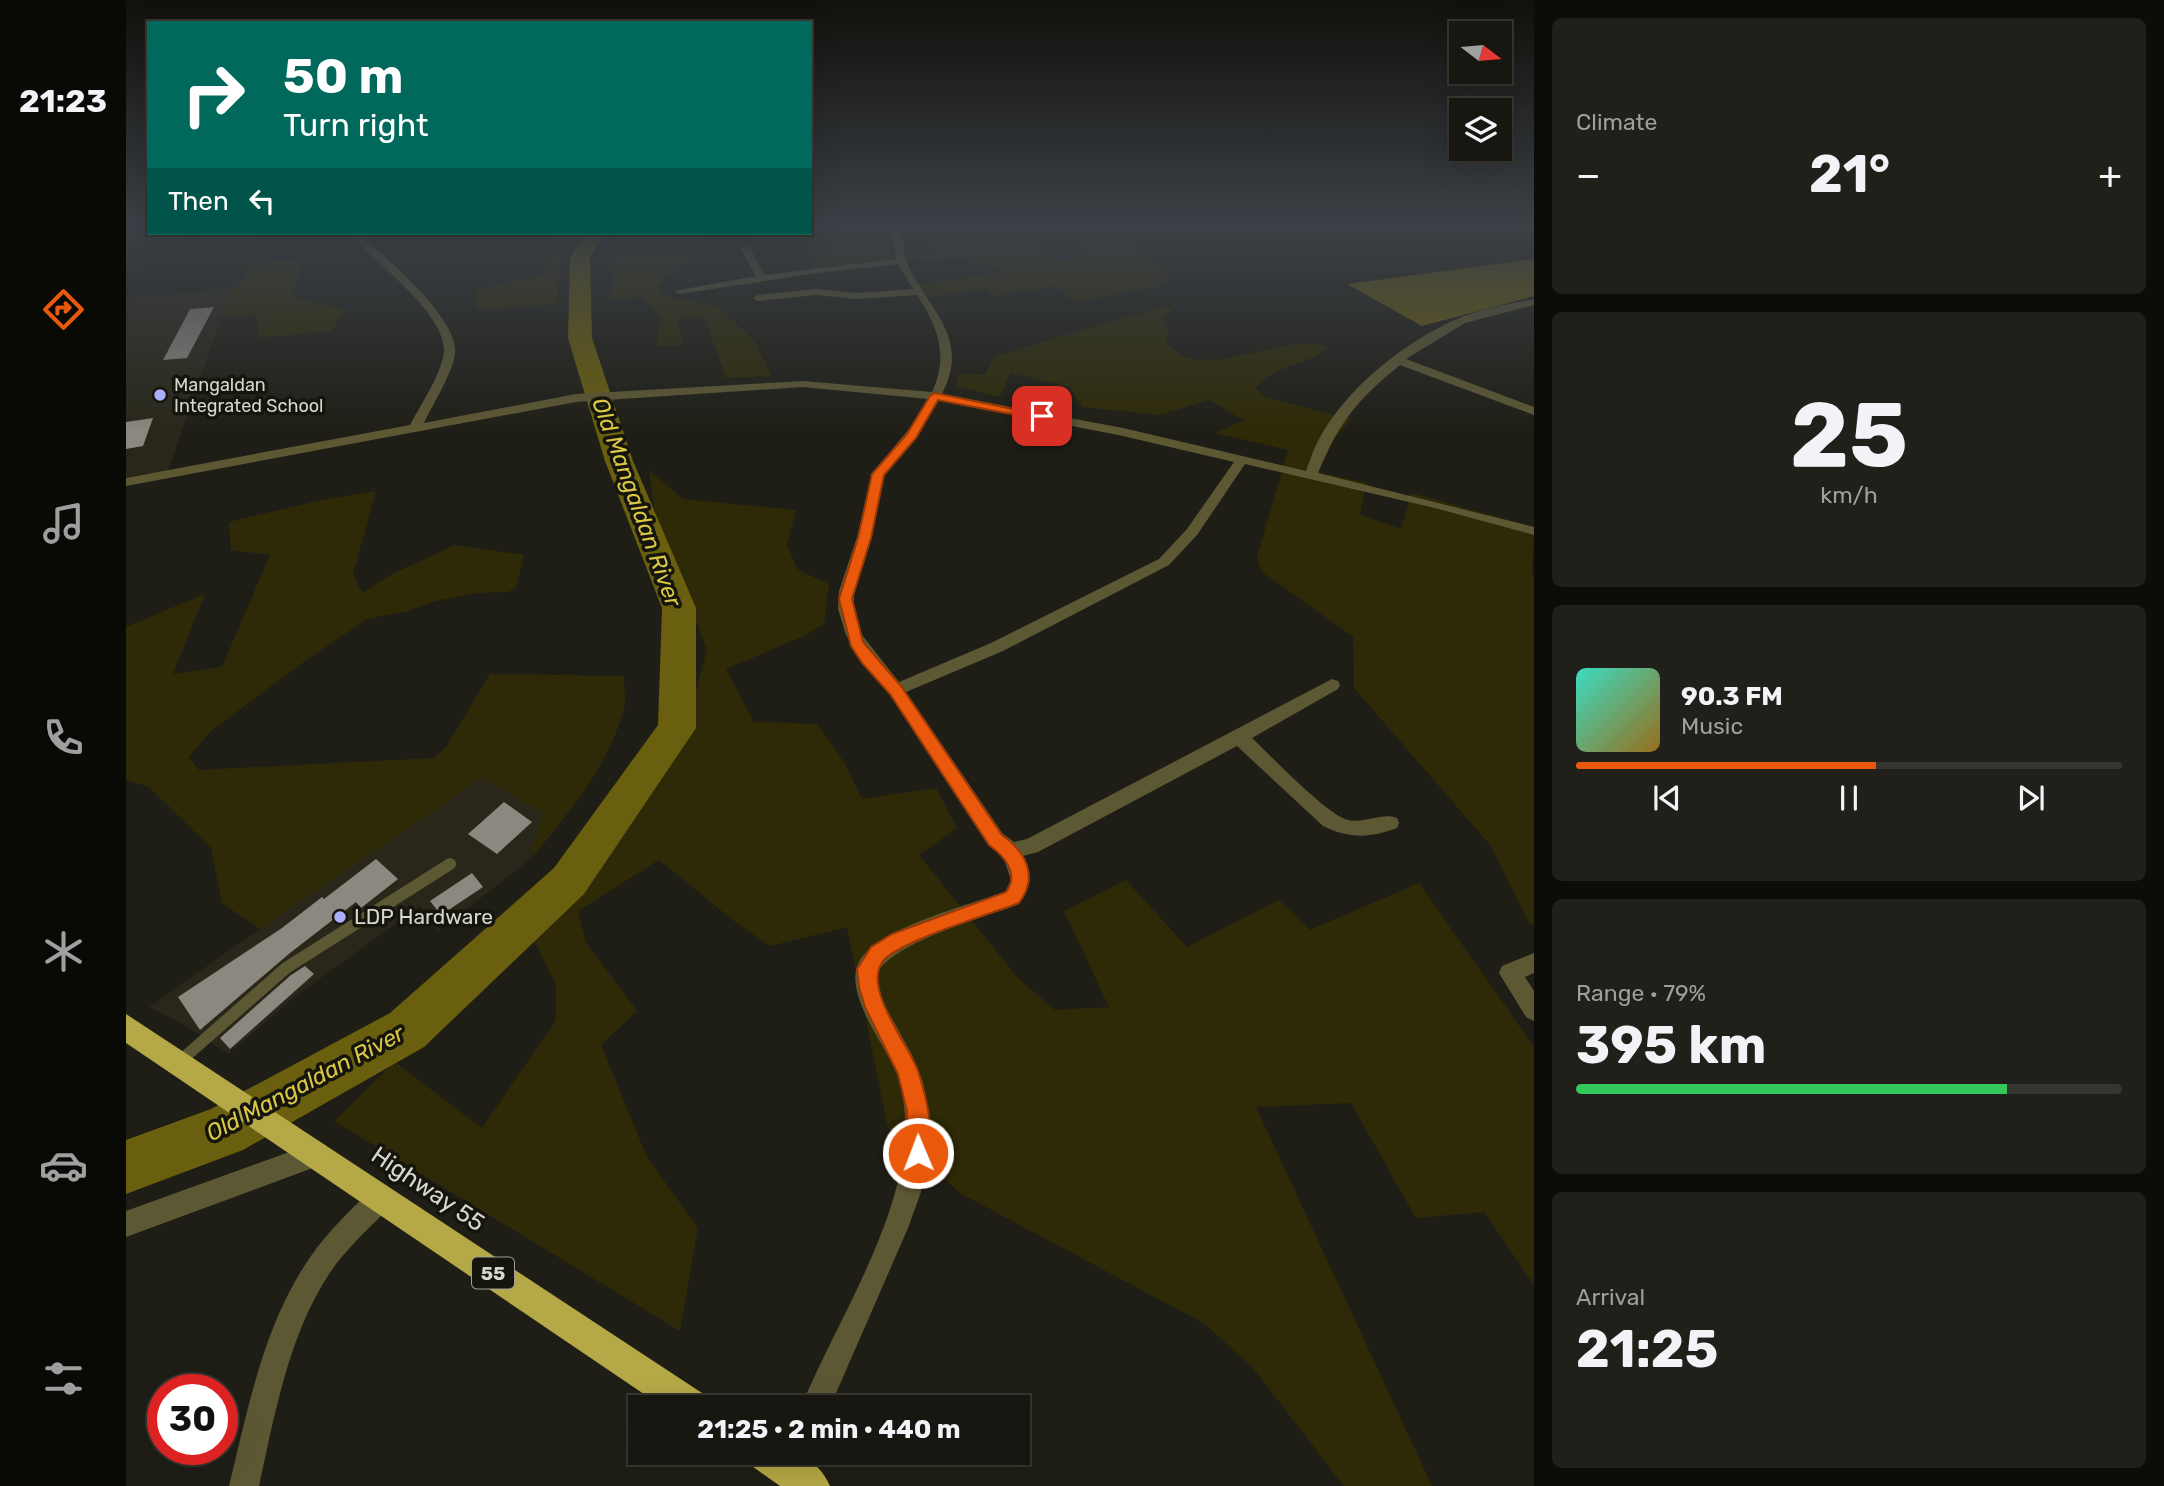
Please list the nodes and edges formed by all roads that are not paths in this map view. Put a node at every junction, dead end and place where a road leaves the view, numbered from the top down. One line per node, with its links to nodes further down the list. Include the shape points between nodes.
1 (415, 296): 9 (street, via 435,317 450,348)
2 (774, 296): 4 (street)
3 (923, 296): 7 (street, via 948,346 948,360)
4 (758, 298)
5 (1534, 302): 6 (street, via 1462,320)
6 (1398, 360): 8 (street); 11 (street, via 1337,421)
7 (935, 396): 9 (street, via 803,384 636,392 576,398); 10 (street); 15 (street, via 912,435 878,474 845,599 856,643)
8 (1534, 411)
9 (415, 428): 12 (street)
10 (1242, 459): 11 (street); 15 (street, via 1192,532 1164,562 997,647)
11 (1311, 474): 13 (street)
12 (126, 482)
13 (1534, 531)
14 (1332, 685): 16 (street)
15 (896, 690): 18 (street, via 996,840)
16 (1239, 737): 17 (street, via 1341,828 1365,830); 18 (street, via 1031,846)
17 (1390, 824)
18 (1011, 851): 28 (street, via 1021,876 1013,898 898,940 878,953 867,969 875,1007 908,1071 917,1111 918,1153 910,1193)
19 (450, 864): 23 (lane, via 286,968)
20 (1534, 963): 21 (street, via 1510,973)
21 (1534, 1010)
22 (126, 1027): 23 (highway, Highway 55 / 55)
23 (178, 1063): 24 (highway, Highway 55 / 55)
24 (305, 1147): 25 (highway, Highway 55 / 55); 26 (street)
25 (381, 1198): 27 (highway, Highway 55 / 55); 29 (street, via 340,1238 314,1273 291,1320 271,1371)
26 (126, 1224)
27 (675, 1395)
28 (821, 1395)
29 (244, 1486)

